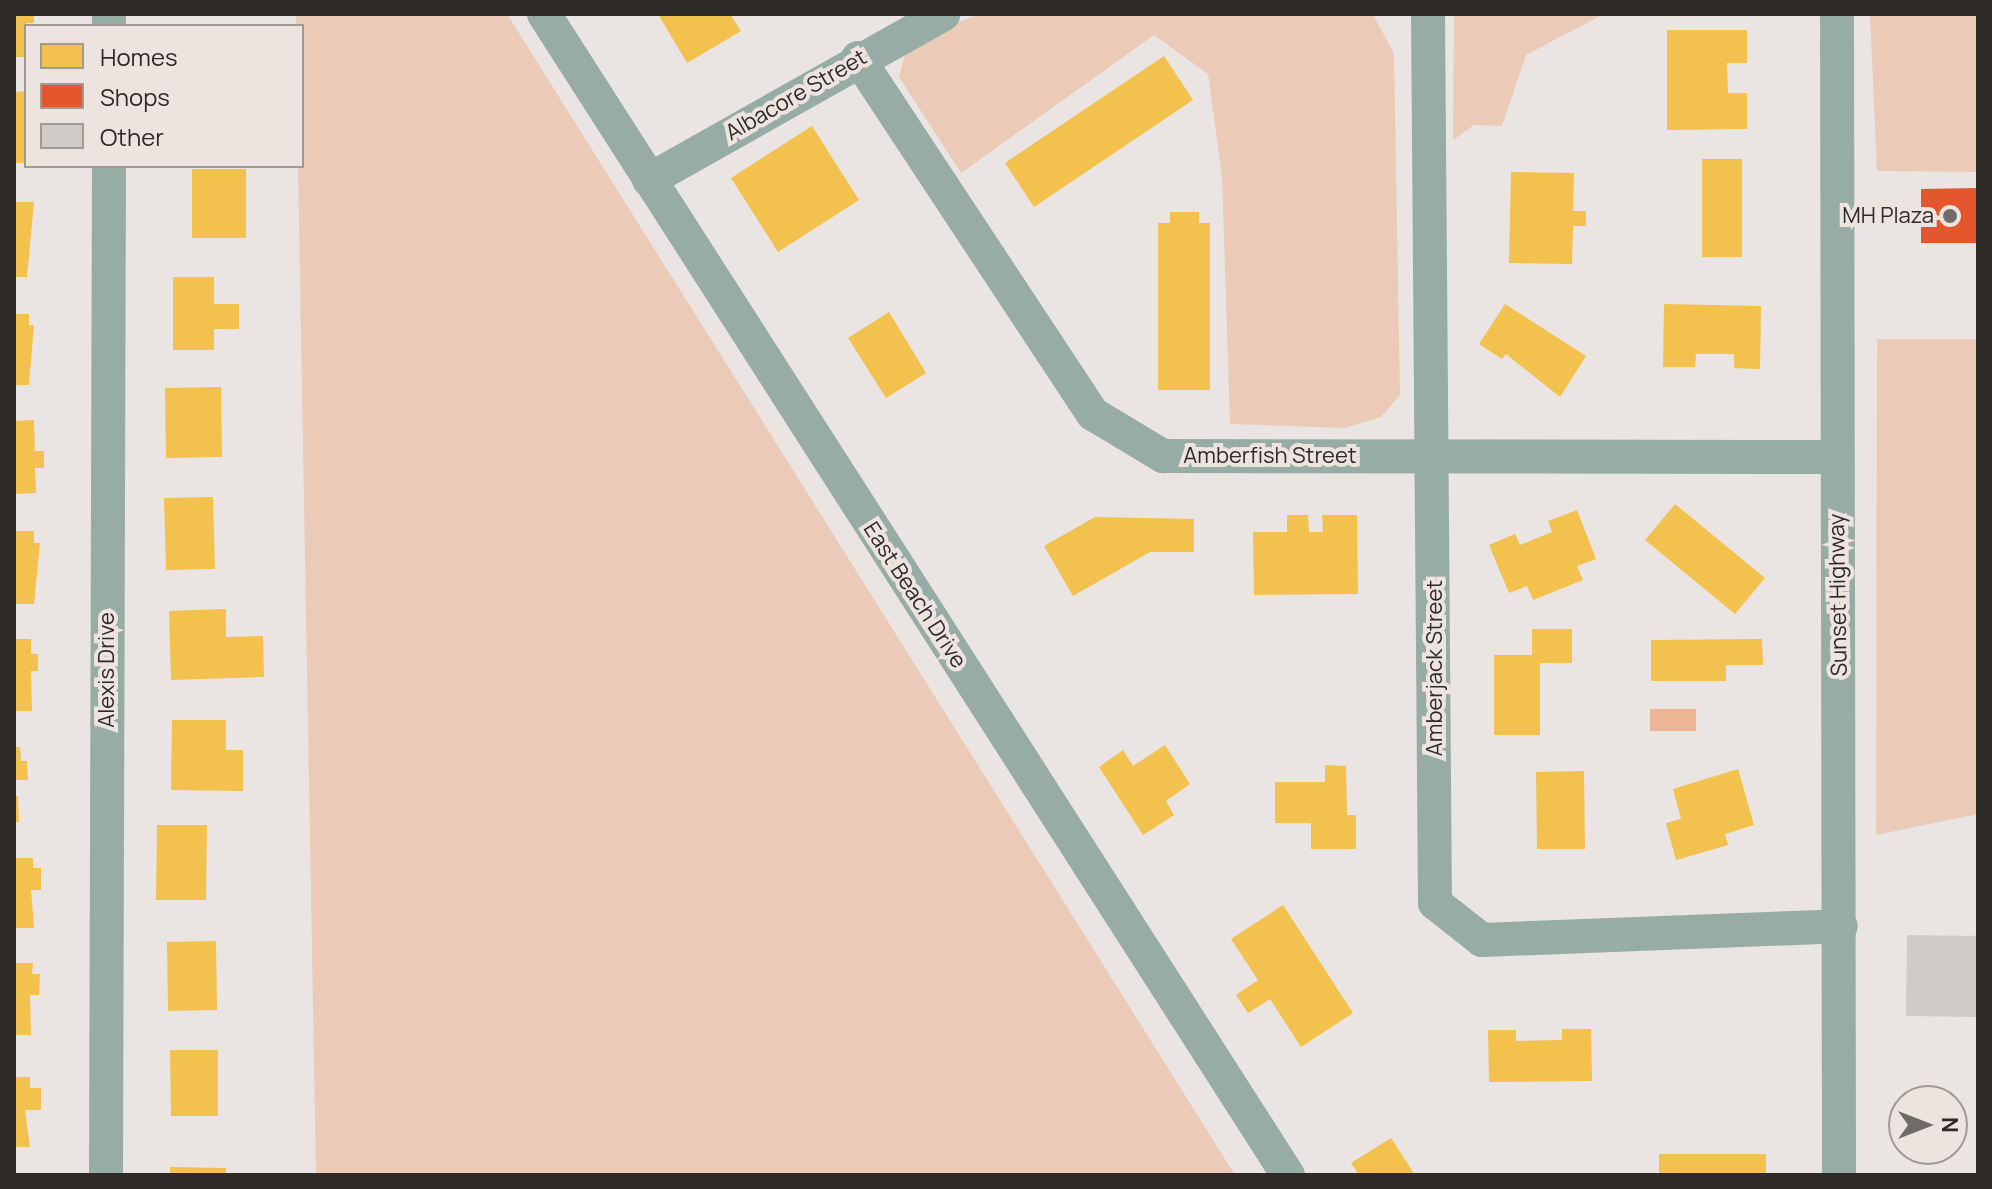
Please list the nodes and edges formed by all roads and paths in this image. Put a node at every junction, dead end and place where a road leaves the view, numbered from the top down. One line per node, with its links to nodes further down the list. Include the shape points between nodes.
1 (544, 14): 7 (street, East Beach Drive)
2 (944, 14): 5 (street, Albacore Street)
3 (1428, 14): 8 (street, Amberjack Street)
4 (1837, 14): 9 (street, Sunset Highway)
5 (858, 58): 7 (street, Albacore Street); 8 (street, Amberfish Street, via 1093,414 1163,456)
6 (109, 168): 11 (street, Alexis Drive)
7 (649, 180): 12 (street, East Beach Drive)
8 (1435, 456): 9 (street, Amberfish Street); 10 (street, Amberjack Street, via 1435,903 1482,940)
9 (1836, 457): 10 (street, Sunset Highway)
10 (1841, 926): 13 (street, Sunset Highway)
11 (106, 1175)
12 (1288, 1175)
13 (1839, 1175)

